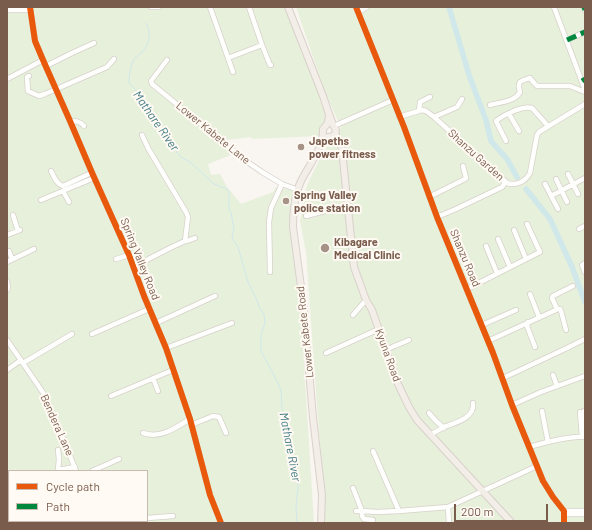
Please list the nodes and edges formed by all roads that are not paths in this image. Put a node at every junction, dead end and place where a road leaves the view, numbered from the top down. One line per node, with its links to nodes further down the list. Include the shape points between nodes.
1 (151, 7): 2 (street)
2 (158, 7)
3 (210, 7): 15 (street)
4 (249, 7): 14 (street)
5 (288, 7): 37 (main road, via 323,96)
6 (367, 7): 9 (street)
7 (554, 7): 12 (street)
8 (30, 8): 10 (street); 17 (street, Spring Valley Road, via 35,41)
9 (357, 9): 28 (street, Shanzu Road)
10 (7, 10)
11 (585, 32): 12 (street)
12 (567, 40): 24 (street)
13 (94, 43): 20 (street)
14 (262, 45): 15 (street); 19 (street)
15 (228, 58): 21 (street)
16 (114, 59): 25 (street, via 107,67)
17 (43, 60): 20 (street, Spring Valley Road); 23 (street)
18 (165, 63): 51 (street, Lower Kabete Lane, via 151,81 152,84 246,161)
19 (271, 65)
20 (46, 66): 25 (street, Spring Valley Road)
21 (233, 72)
22 (29, 76): 25 (street, via 28,91 38,96)
23 (7, 79)
24 (583, 80): 26 (street)
25 (56, 90): 36 (street, Spring Valley Road)
26 (585, 91): 31 (street, via 570,86 538,86 530,78 519,83 518,96 506,102)
27 (430, 97): 32 (street, via 420,102)
28 (393, 100): 34 (street, Shanzu Road); 37 (street)
29 (462, 100): 35 (street, via 458,107)
30 (585, 104): 39 (street, Shanzu Garden)
31 (490, 105)
32 (419, 111): 34 (street); 35 (street, Shanzu Garden, via 426,111)
33 (509, 114): 39 (street, via 523,107 530,107); 40 (street); 43 (street, via 498,118 496,122)
34 (399, 117): 58 (street, Shanzu Road)
35 (434, 117): 50 (street, Shanzu Garden)
36 (70, 121): 38 (street, via 78,121); 47 (street, Spring Valley Road)
37 (331, 125): 42 (main road, Kyuna Road, via 336,130); 42 (main road, via 323,129)
38 (84, 126)
39 (548, 126): 50 (street, Shanzu Garden, via 537,135 528,178 514,184)
40 (519, 130)
41 (142, 135): 75 (street, via 186,212 188,217)
42 (329, 135): 55 (main road, Lower Kabete Road, via 319,147); 63 (main road, Kyuna Road, via 340,142)
43 (506, 141)
44 (463, 166): 58 (street, via 465,179)
45 (51, 171): 47 (street, via 62,186)
46 (568, 174): 53 (street)
47 (93, 175): 54 (street); 79 (street, Spring Valley Road)
48 (585, 178): 53 (street)
49 (556, 179): 56 (street)
50 (504, 180): 67 (street, via 502,187)
51 (282, 184): 55 (street, Lower Kabete Lane); 86 (street, via 271,208 269,222)
52 (545, 184): 59 (street)
53 (573, 184): 56 (street); 57 (street)
54 (63, 190): 60 (street); 61 (street)
55 (298, 190): 161 (main road, Lower Kabete Road, via 294,203 294,227 322,495)
56 (562, 190): 59 (street); 62 (street)
57 (578, 194)
58 (429, 196): 67 (street, Shanzu Road)
59 (551, 196): 64 (street)
60 (41, 200)
61 (69, 202)
62 (567, 202)
63 (348, 205): 66 (street); 95 (main road, Kyuna Road, via 354,267)
64 (558, 209)
65 (13, 215): 72 (street, via 20,230)
66 (306, 216)
67 (437, 217): 91 (street, Shanzu Road)
68 (527, 224): 81 (street, via 540,252)
69 (585, 226): 70 (street)
70 (579, 229)
71 (514, 230): 81 (street)
72 (7, 234)
73 (195, 238): 75 (street)
74 (498, 239): 85 (street)
75 (185, 241): 84 (street)
76 (486, 246): 88 (street)
77 (34, 249): 82 (street)
78 (8, 251): 82 (street)
79 (129, 255): 80 (street); 84 (street, Spring Valley Road)
80 (116, 259)
81 (526, 259): 85 (street)
82 (9, 260)
83 (585, 263): 87 (street, via 582,266)
84 (133, 267): 96 (street, Spring Valley Road)
85 (510, 267): 88 (street)
86 (270, 272)
87 (585, 272)
88 (497, 273): 91 (street)
89 (7, 282): 92 (street)
90 (573, 286): 97 (street, via 553,296)
91 (467, 289): 104 (street, Shanzu Road)
92 (7, 290)
93 (530, 294): 100 (street)
94 (215, 296): 102 (street)
95 (366, 300): 99 (street); 105 (main road, Kyuna Road)
96 (149, 309): 102 (street, Spring Valley Road); 108 (street)
97 (557, 309): 100 (street); 106 (street, via 561,311)
98 (516, 310): 104 (street)
99 (354, 315)
100 (539, 317): 101 (street)
101 (528, 322): 112 (street); 113 (street, via 527,326)
102 (156, 323): 114 (street, Spring Valley Road)
103 (232, 323): 114 (street)
104 (482, 325): 112 (street, Shanzu Road)
105 (379, 329): 115 (main road, Kyuna Road); 116 (street)
106 (566, 330)
107 (72, 334): 117 (street)
108 (92, 334)
109 (585, 339): 123 (street)
110 (7, 340): 117 (street, Bendera Lane)
111 (409, 340): 115 (street)
112 (488, 341): 123 (street, Shanzu Road)
113 (535, 347)
114 (166, 348): 119 (street, Spring Valley Road)
115 (385, 350): 137 (main road, Kyuna Road, via 409,407)
116 (326, 353)
117 (22, 362): 118 (street); 145 (street, Bendera Lane, via 44,394)
118 (7, 370)
119 (173, 370): 122 (street); 132 (street, Spring Valley Road)
120 (553, 375): 124 (street)
121 (585, 376): 124 (street)
122 (153, 378): 125 (street); 126 (street)
123 (503, 378): 128 (street, Shanzu Road)
124 (557, 386): 128 (street)
125 (158, 391)
126 (111, 396)
127 (473, 403): 134 (street, via 471,413)
128 (512, 405): 140 (street, Shanzu Road)
129 (542, 411): 139 (street)
130 (582, 412): 138 (street)
131 (429, 413): 134 (street)
132 (190, 419): 133 (street, Spring Valley Road); 135 (street, via 162,434)
133 (191, 425): 136 (street, via 216,416 219,417); 160 (street, Spring Valley Road, via 208,490)
134 (444, 428): 137 (street)
135 (143, 433)
136 (226, 433)
137 (430, 435): 149 (main road, Kyuna Road)
138 (584, 436): 139 (street)
139 (548, 442): 140 (street)
140 (529, 447): 144 (street, Shanzu Road)
141 (58, 450): 146 (street)
142 (373, 451): 152 (street)
143 (119, 459): 147 (street)
144 (537, 466): 149 (street); 155 (street, Shanzu Road, via 542,481)
145 (76, 469): 146 (street)
146 (58, 470)
147 (94, 470)
148 (353, 488): 151 (street)
149 (483, 491): 150 (street); 163 (main road, Kyuna Road)
150 (448, 507): 152 (street); 162 (street)
151 (362, 510): 152 (street); 153 (street); 159 (street, via 363,518)
152 (399, 510)
153 (356, 511)
154 (585, 511): 155 (street)
155 (564, 513): 156 (street); 164 (street)
156 (585, 514)
157 (174, 516): 158 (street)
158 (148, 518)
159 (372, 520)
160 (221, 523)
161 (320, 523)
162 (449, 523)
163 (512, 523)
164 (564, 523)

